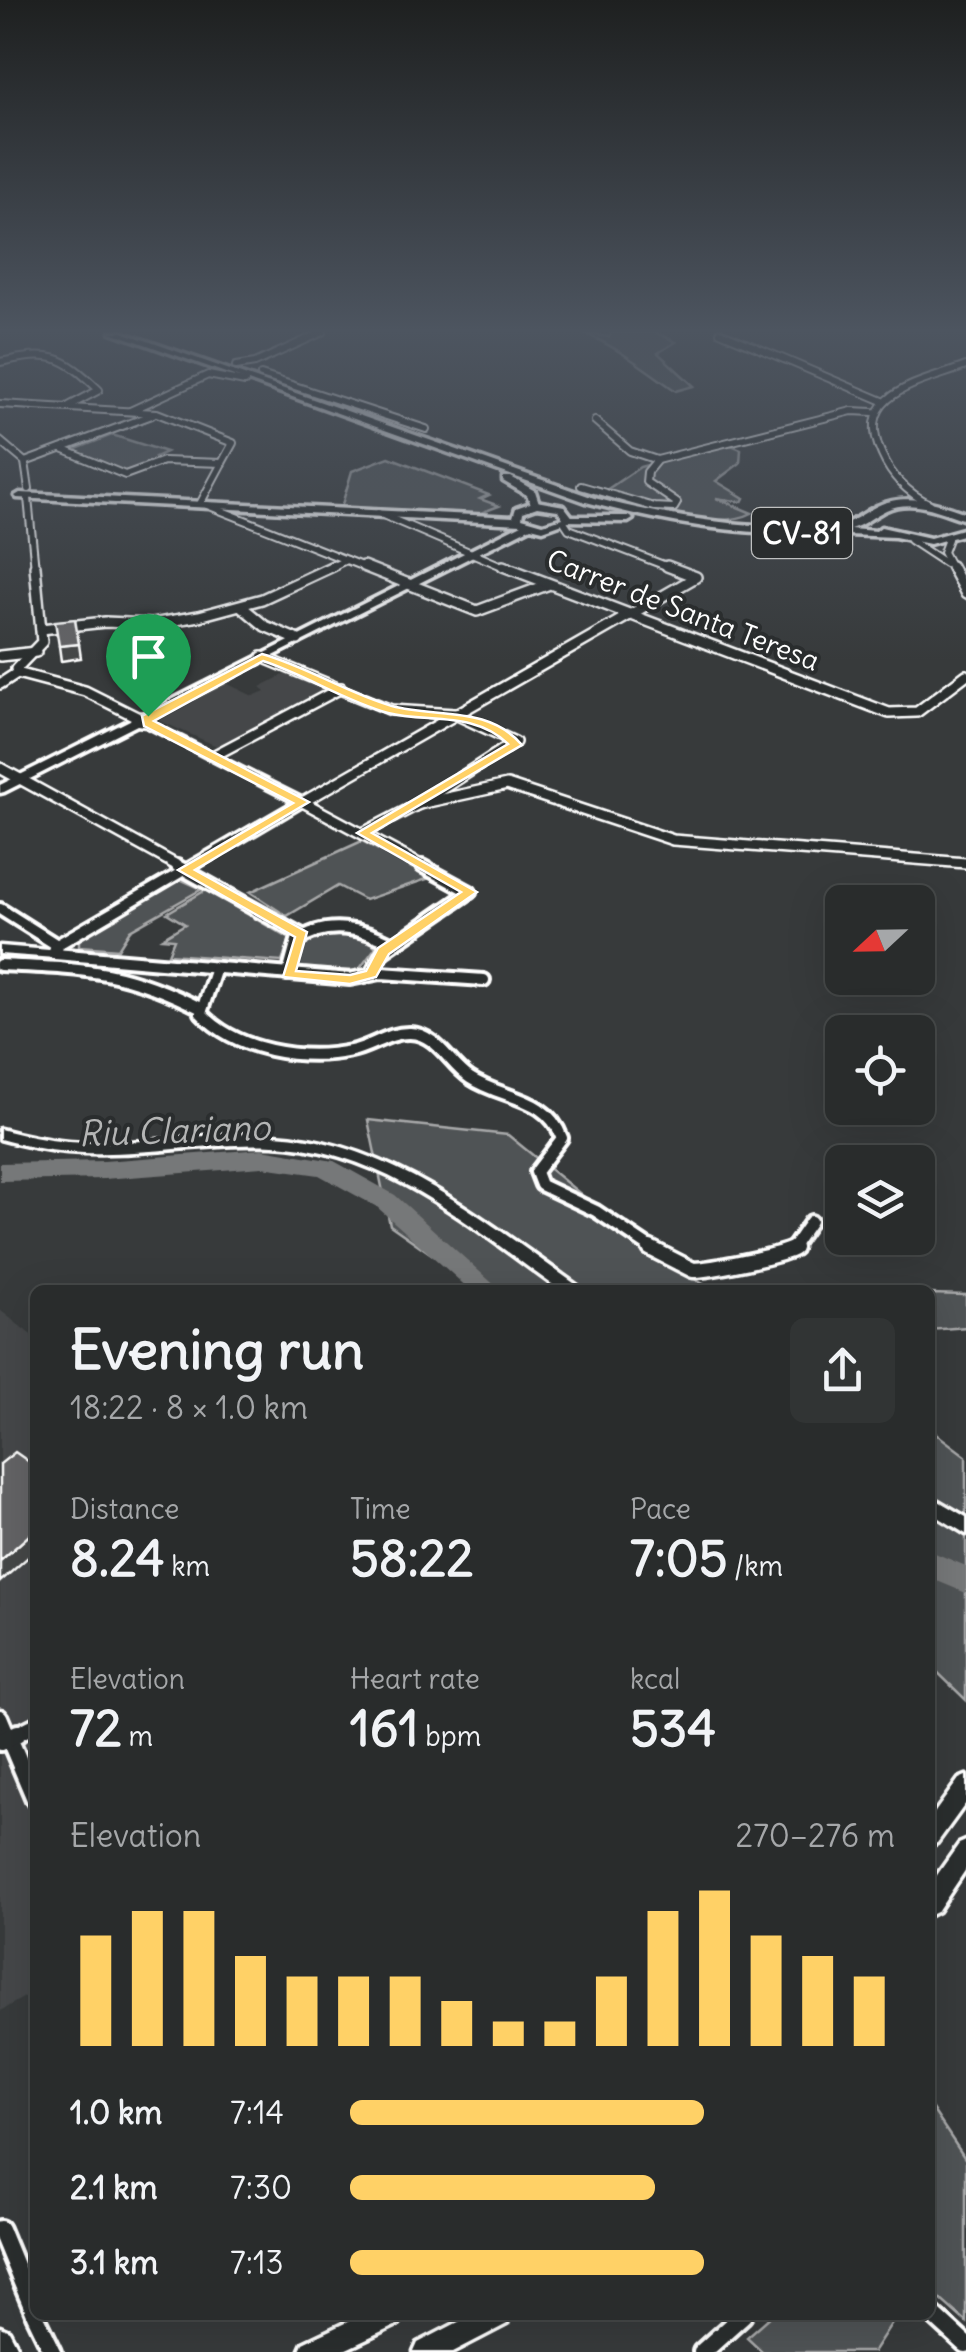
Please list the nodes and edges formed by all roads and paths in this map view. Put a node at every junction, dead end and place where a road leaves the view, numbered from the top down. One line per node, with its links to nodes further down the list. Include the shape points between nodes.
1 (1, 442): 12 (street)
2 (81, 442): 9 (street)
3 (230, 442): 13 (street)
4 (417, 442): 11 (main road, CV-81)
5 (426, 442): 22 (main road, CV-81, via 636,512 802,528 848,526)
6 (619, 442): 10 (street)
7 (730, 442): 10 (street)
8 (875, 442): 14 (street)
9 (62, 449): 12 (street); 13 (street, via 120,474 163,461)
10 (657, 460): 15 (street, via 646,482 676,507)
11 (466, 461): 18 (main road, via 523,488); 26 (main road, CV-81, via 590,505)
12 (25, 462): 16 (street)
13 (222, 463): 17 (street)
14 (895, 480): 19 (street); 20 (street)
15 (580, 486)
16 (22, 494): 17 (street); 39 (street)
17 (202, 504): 21 (street); 32 (street)
18 (536, 504): 24 (street, via 519,510); 25 (street, via 561,508)
19 (892, 504): 20 (main road, CV-81); 22 (main road, CV-81)
20 (930, 504): 23 (main road, CV-81)
21 (378, 513): 24 (street); 31 (street, Carrer de Santa Teresa)
22 (873, 517): 28 (main road, CV-81)
23 (964, 517): 27 (main road, CV-81)
24 (520, 523): 25 (street); 31 (street)
25 (568, 524): 26 (main road, via 625,518); 38 (street, via 694,574)
26 (714, 528): 28 (main road, CV-81)
27 (964, 532): 29 (main road, CV-81)
28 (891, 535): 30 (main road, CV-81)
29 (948, 539): 30 (main road, CV-81); 33 (street, via 942,549)
30 (910, 540): 33 (street)
31 (472, 553): 34 (street); 35 (street, Carrer de Santa Teresa)
32 (346, 560): 34 (street); 37 (street)
33 (948, 566): 36 (street)
34 (407, 585): 35 (street, via 485,612); 40 (street)
35 (552, 586): 38 (street, Carrer de Santa Teresa)
36 (966, 594)
37 (241, 606): 39 (street, via 166,622); 40 (street)
38 (630, 615): 45 (street, Carrer de Santa Teresa, via 894,714 917,712); 48 (street)
39 (41, 629): 41 (street)
40 (298, 640): 43 (street)
41 (36, 652): 42 (street); 44 (street)
42 (4, 656): 44 (street)
43 (262, 658): 47 (street); 49 (street)
44 (16, 671): 46 (street); 49 (street, via 85,691)
45 (966, 675)
46 (0, 684)
47 (340, 688): 48 (street, via 396,711); 50 (street)
48 (455, 714): 54 (street); 55 (street, via 507,736 514,746)
49 (142, 720): 50 (street); 52 (street)
50 (213, 756): 54 (street)
51 (0, 768): 52 (street)
52 (20, 779): 53 (street); 58 (street)
53 (0, 790)
54 (303, 802): 56 (street); 58 (street)
55 (419, 804): 56 (street); 57 (street, via 507,786 674,840)
56 (363, 833): 61 (street, via 470,892)
57 (966, 862)
58 (185, 870): 60 (street); 62 (street)
59 (0, 909): 62 (street)
60 (302, 935): 61 (street, via 348,929); 66 (street)
61 (393, 944): 67 (street)
62 (56, 949): 63 (street); 65 (street)
63 (0, 950)
64 (0, 965): 69 (street, via 102,970 153,984)
65 (216, 968): 66 (street); 69 (street)
66 (288, 974): 67 (street)
67 (371, 974): 68 (street)
68 (484, 980)
69 (202, 1009): 71 (street, via 208,1022 231,1035 306,1057 356,1050 403,1033 428,1039 467,1076 537,1104 554,1120 562,1138 536,1172 540,1185 618,1223 684,1268 783,1256 798,1245)
70 (0, 1134): 72 (street, via 56,1144 146,1146 278,1140 334,1150 443,1197)
71 (810, 1221)
72 (565, 1285)
73 (935, 1506): 74 (street)
74 (966, 1526)
75 (0, 1717): 77 (street)
76 (30, 1727): 77 (street)
77 (4, 1740): 79 (street)
78 (966, 1786): 80 (street)
79 (30, 1789)
80 (935, 1829)
81 (966, 1852): 82 (street)
82 (935, 1897)
83 (0, 2229): 84 (street)
84 (30, 2305)
85 (935, 2317): 91 (street)
86 (37, 2320): 93 (street)
87 (379, 2320): 94 (street)
88 (488, 2320): 95 (street)
89 (737, 2320): 96 (street)
90 (0, 2340): 92 (street)
91 (966, 2345)
92 (7, 2352)
93 (53, 2352)
94 (312, 2352)
95 (427, 2352)
96 (702, 2352)

